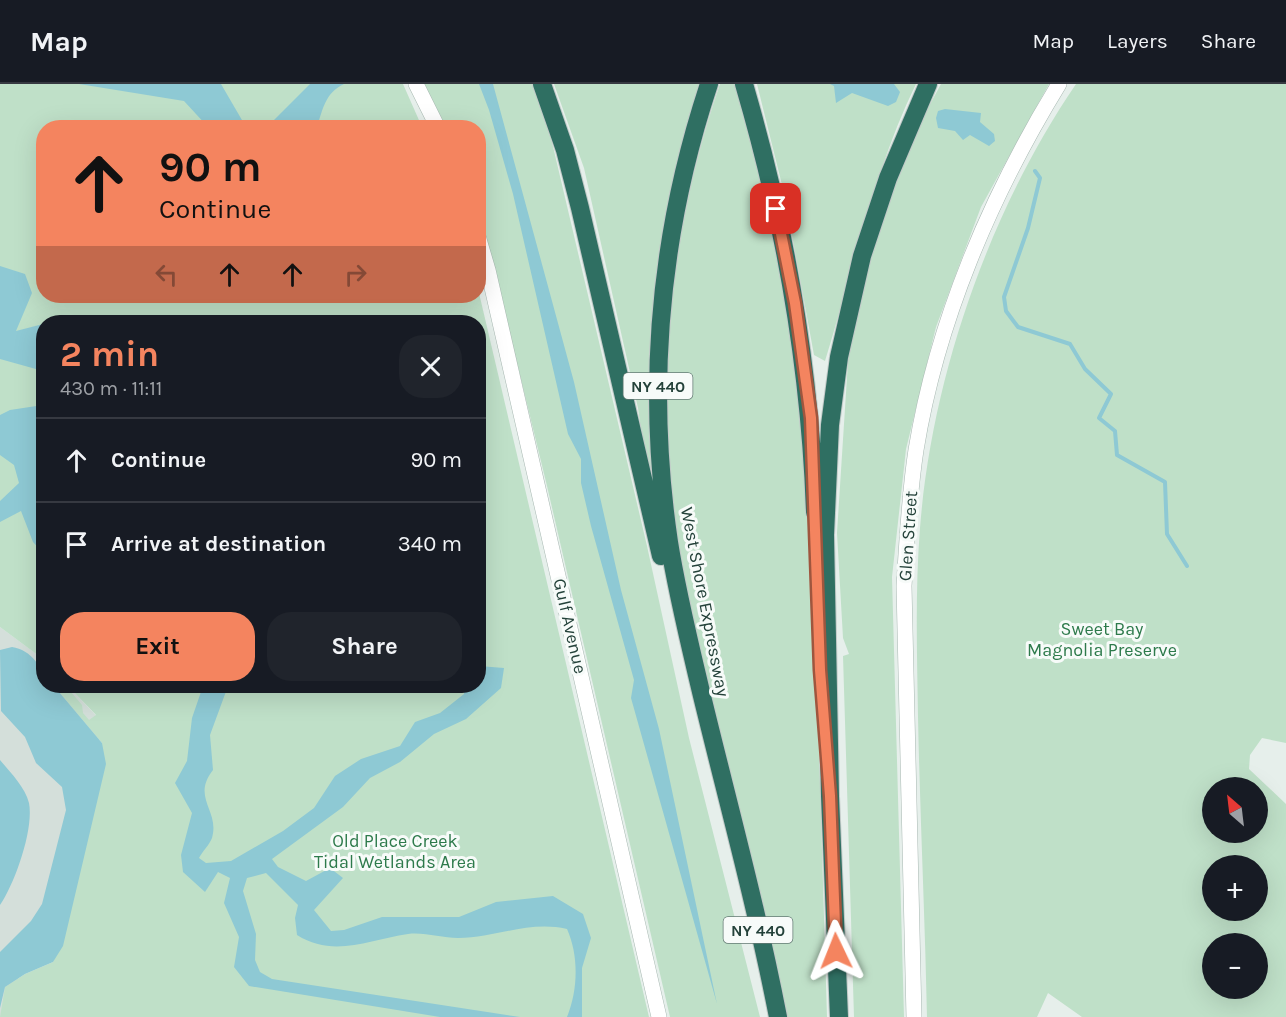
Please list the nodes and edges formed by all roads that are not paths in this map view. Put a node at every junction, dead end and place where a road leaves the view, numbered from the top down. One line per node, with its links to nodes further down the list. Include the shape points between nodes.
1 (416, 84): 7 (street)
2 (542, 84): 9 (highway, via 580,208 675,621)
3 (744, 84): 10 (highway, via 777,213 808,393 820,670)
4 (928, 84): 10 (highway, via 870,230 848,311 836,377 828,448 825,535)
5 (1059, 84): 14 (street, Glen Street, via 1014,163 954,303 916,449 904,586)
6 (708, 89): 9 (highway, West Shore Expressway / NY 440, via 674,219 662,303 657,396 669,543)
7 (434, 120)
8 (486, 261): 11 (street, Gulf Avenue)
9 (698, 680): 12 (highway, West Shore Expressway / NY 440)
10 (830, 796): 13 (highway)
11 (659, 1017)
12 (778, 1017)
13 (838, 1017)
14 (914, 1017)

